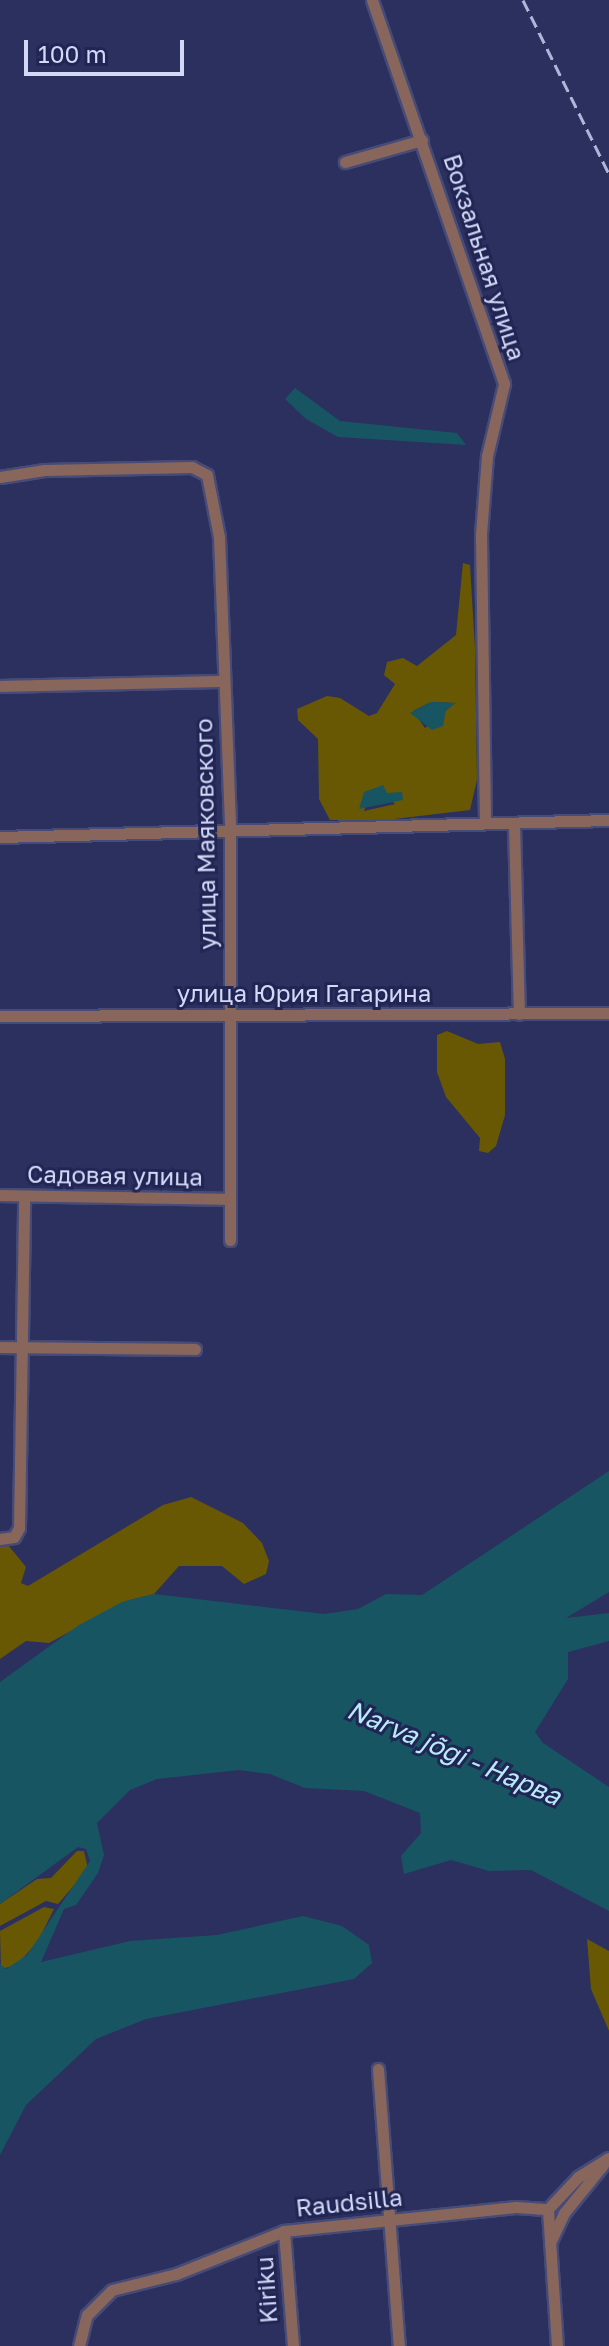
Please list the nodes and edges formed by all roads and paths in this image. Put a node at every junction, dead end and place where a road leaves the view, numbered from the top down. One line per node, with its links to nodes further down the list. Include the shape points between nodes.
1 (372, 0): 2 (street, Вокзальная улица)
2 (422, 140): 3 (street); 8 (street, Вокзальная улица, via 504,384 487,456 481,534)
3 (345, 162)
4 (0, 477): 5 (street, улица Маяковского, via 44,470 192,467 207,475 219,537)
5 (224, 681): 6 (street); 10 (street, улица Маяковского)
6 (0, 686)
7 (609, 820): 9 (street)
8 (485, 823): 9 (street); 10 (street)
9 (514, 825): 13 (street)
10 (230, 829): 11 (street); 14 (street, улица Маяковского)
11 (0, 837)
12 (609, 1013): 13 (street, улица Юрия Гагарина)
13 (519, 1014): 14 (street, улица Юрия Гагарина)
14 (230, 1015): 15 (street, улица Юрия Гагарина); 18 (street, улица Маяковского)
15 (0, 1016)
16 (0, 1195): 17 (street, Садовая улица)
17 (24, 1197): 18 (street, Садовая улица); 21 (street)
18 (230, 1199): 19 (street, улица Маяковского)
19 (230, 1240)
20 (0, 1347): 21 (street)
21 (21, 1348): 22 (street); 23 (street, via 19,1528 14,1537)
22 (195, 1349)
23 (0, 1539)
24 (378, 2069): 28 (street)
25 (609, 2158): 26 (street, via 578,2177); 27 (street)
26 (548, 2208): 27 (street, via 561,2203); 28 (street, Raudsilla); 30 (street)
27 (563, 2214): 30 (street)
28 (386, 2220): 29 (street, Raudsilla); 33 (street)
29 (284, 2231): 31 (street, Raudsilla, via 163,2277 125,2284 102,2297 87,2315); 32 (street, Kiriku)
30 (549, 2256): 34 (street)
31 (79, 2346)
32 (293, 2346)
33 (399, 2346)
34 (557, 2346)

